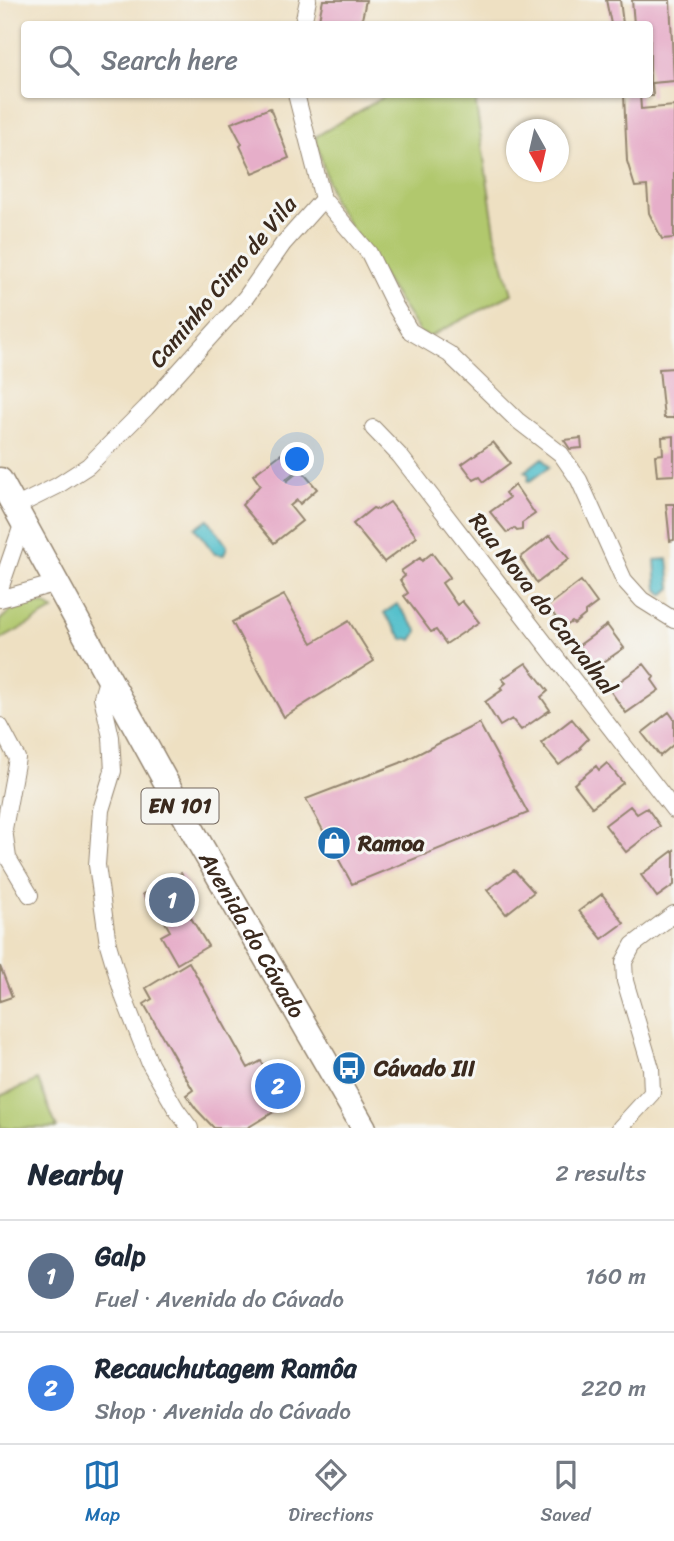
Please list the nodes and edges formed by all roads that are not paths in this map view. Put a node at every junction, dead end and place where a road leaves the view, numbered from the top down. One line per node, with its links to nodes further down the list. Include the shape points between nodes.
1 (308, 0): 2 (street)
2 (304, 21)
3 (297, 98): 4 (street)
4 (323, 199): 7 (street, Caminho Cimo de Vila, via 283,244 246,298 146,408 88,466); 11 (street, Caminho Cimo de Vila, via 369,253 410,331 449,354 517,420 561,454 579,480 624,580 642,600)
5 (373, 428): 14 (street, Rua Nova do Carvalhal, via 400,456)
6 (0, 480): 7 (main road, Avenida do Cávado / EN 101)
7 (19, 514): 8 (main road, Avenida do Cávado / EN 101); 9 (street)
8 (57, 583): 10 (street); 12 (main road, Avenida do Cávado / EN 101)
9 (0, 589)
10 (0, 599)
11 (674, 620)
12 (108, 677): 17 (street, via 102,696 113,771 101,810 97,865 108,944 150,1064); 18 (main road, Avenida do Cávado / EN 101)
13 (0, 726): 15 (street, via 17,758 4,830 8,858)
14 (674, 810)
15 (30, 895)
16 (674, 914): 19 (street, via 633,944 624,961 625,981 651,1068 652,1093)
17 (190, 1128)
18 (364, 1128)
19 (620, 1128)

